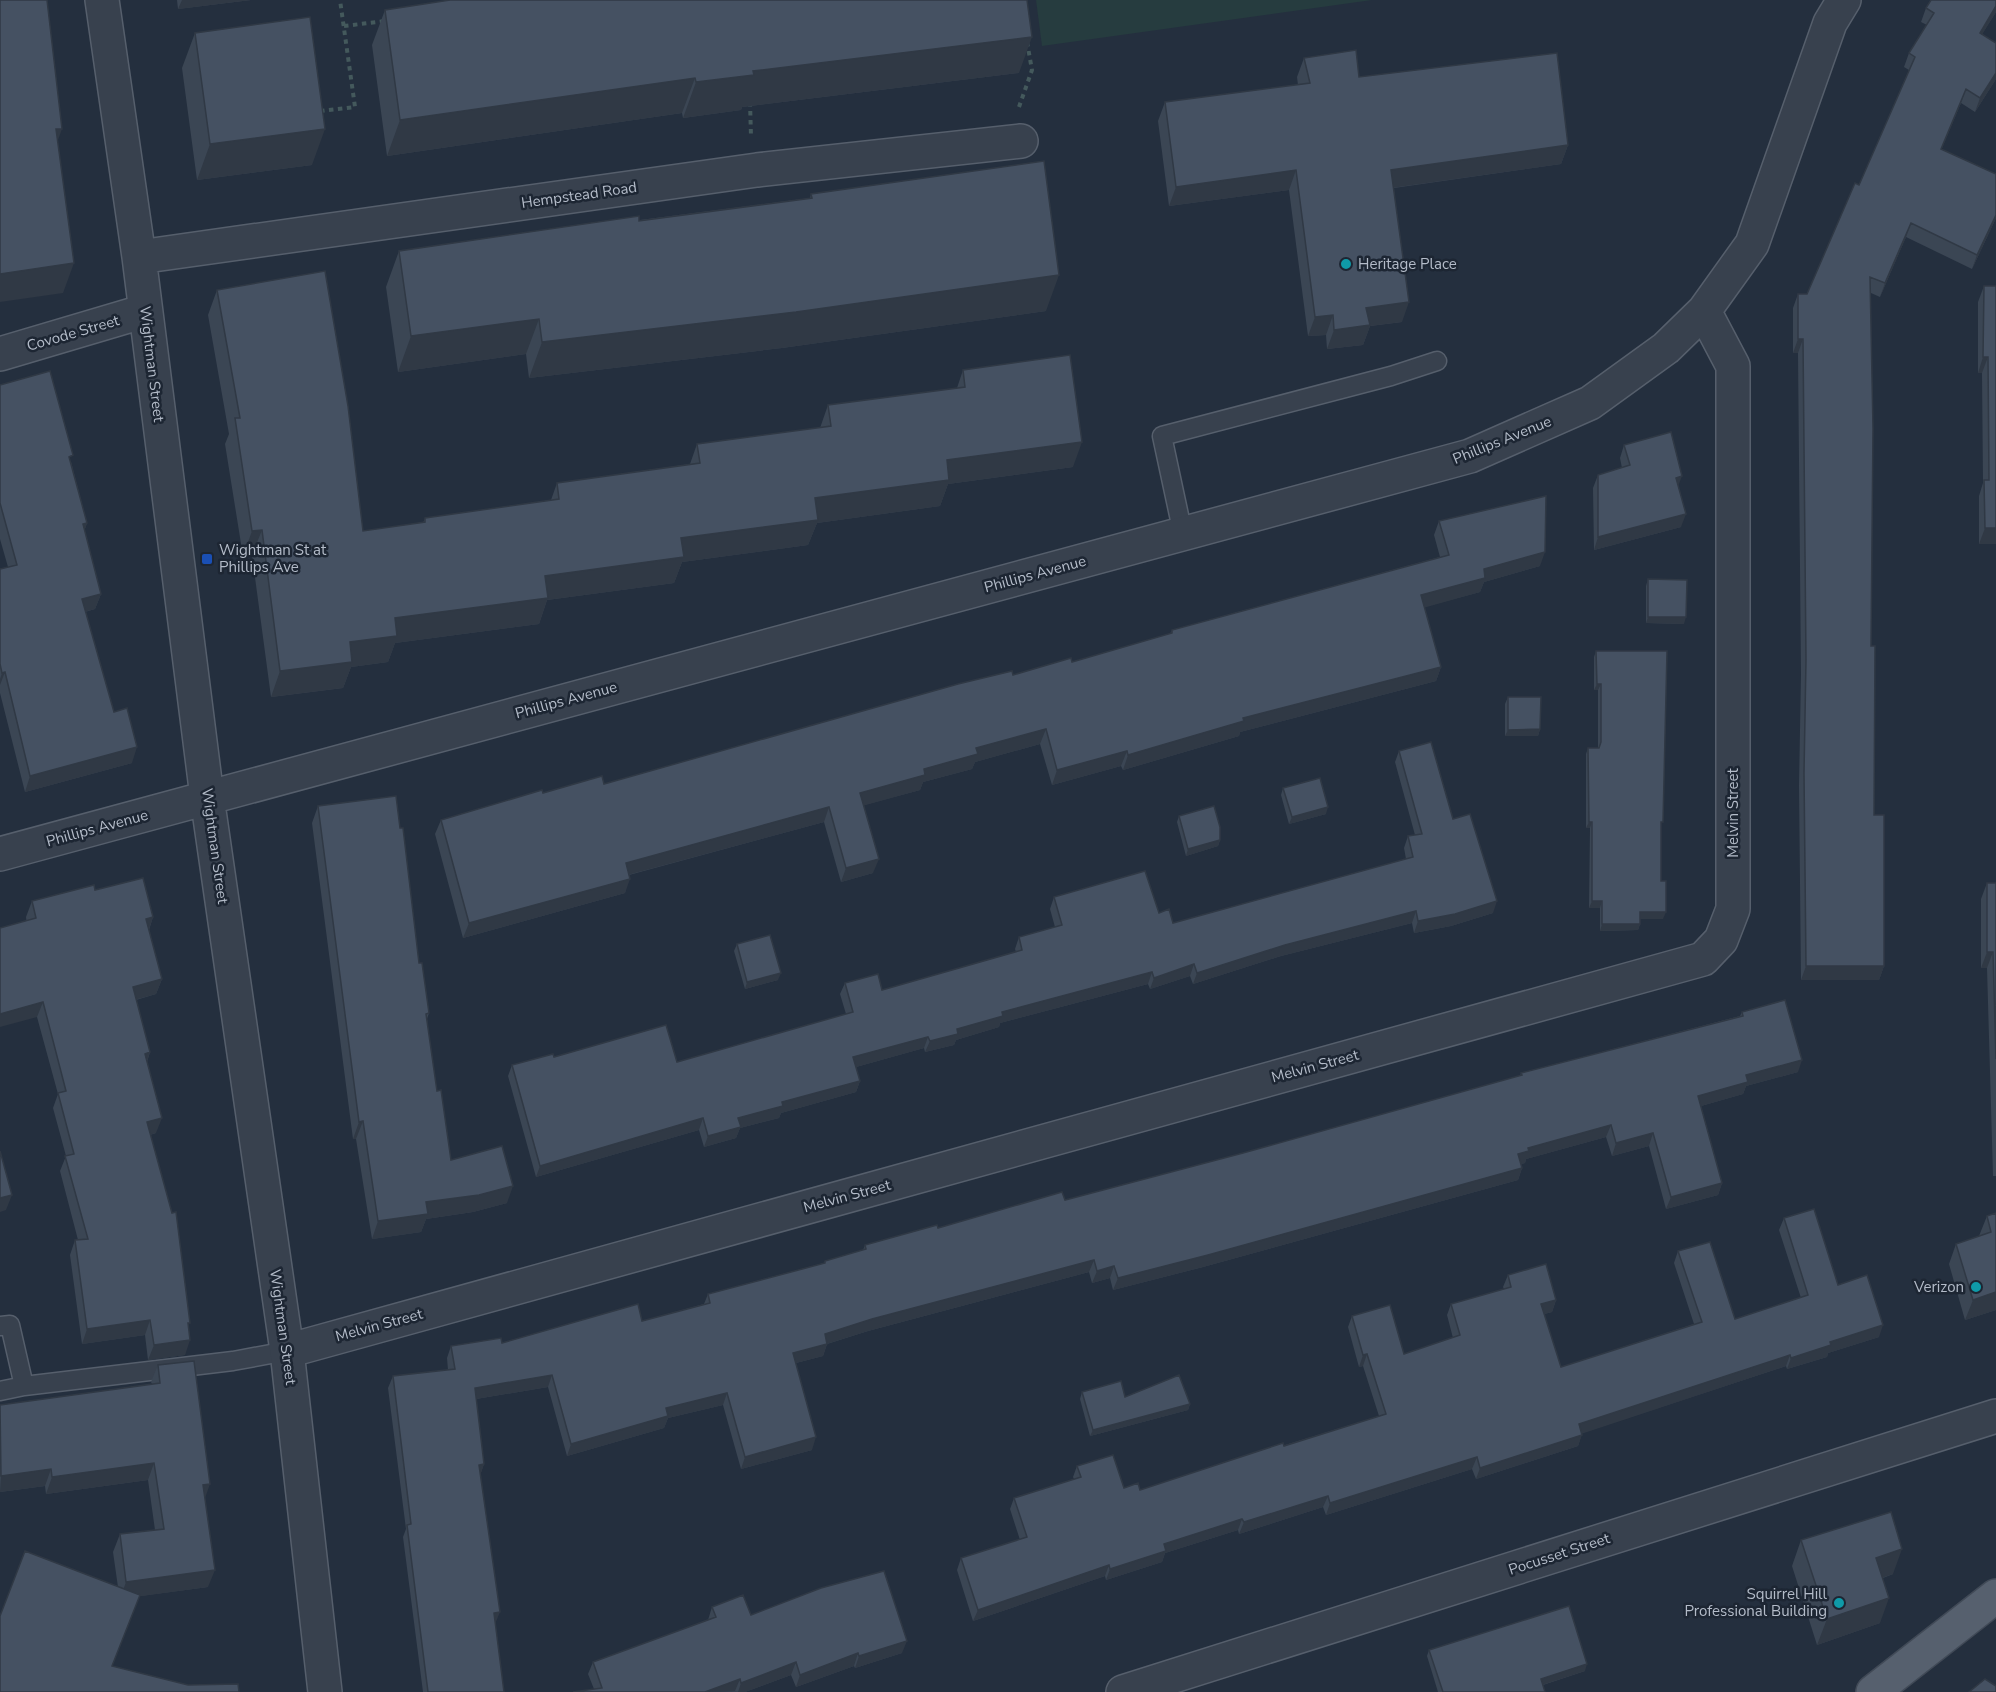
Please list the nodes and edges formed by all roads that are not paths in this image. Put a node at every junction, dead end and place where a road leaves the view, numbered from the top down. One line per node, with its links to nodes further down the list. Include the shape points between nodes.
1 (102, 0): 4 (street, Wightman Street)
2 (1844, 0): 6 (street, Phillips Avenue, via 1830,23 1752,244)
3 (1021, 141): 4 (street, Hempstead Road, via 757,170)
4 (139, 257): 5 (street, Wightman Street)
5 (145, 311): 7 (street, Covode Street); 10 (street, Wightman Street)
6 (1704, 311): 9 (street, Phillips Avenue, via 1666,348 1590,403 1470,456); 13 (street, Melvin Street, via 1733,366 1733,909 1721,940 1703,959)
7 (0, 354)
8 (1437, 361): 9 (lane, via 1162,436)
9 (1183, 534): 10 (street, Phillips Avenue)
10 (207, 797): 11 (street, Phillips Avenue); 13 (street, Wightman Street)
11 (0, 854)
12 (0, 1326): 14 (lane, via 10,1325)
13 (287, 1351): 14 (lane); 18 (street, Wightman Street)
14 (24, 1386): 15 (lane)
15 (0, 1392)
16 (1996, 1416): 19 (street, Pocusset Street)
17 (1996, 1596): 20 (main road)
18 (325, 1692)
19 (1123, 1692)
20 (1873, 1692)

